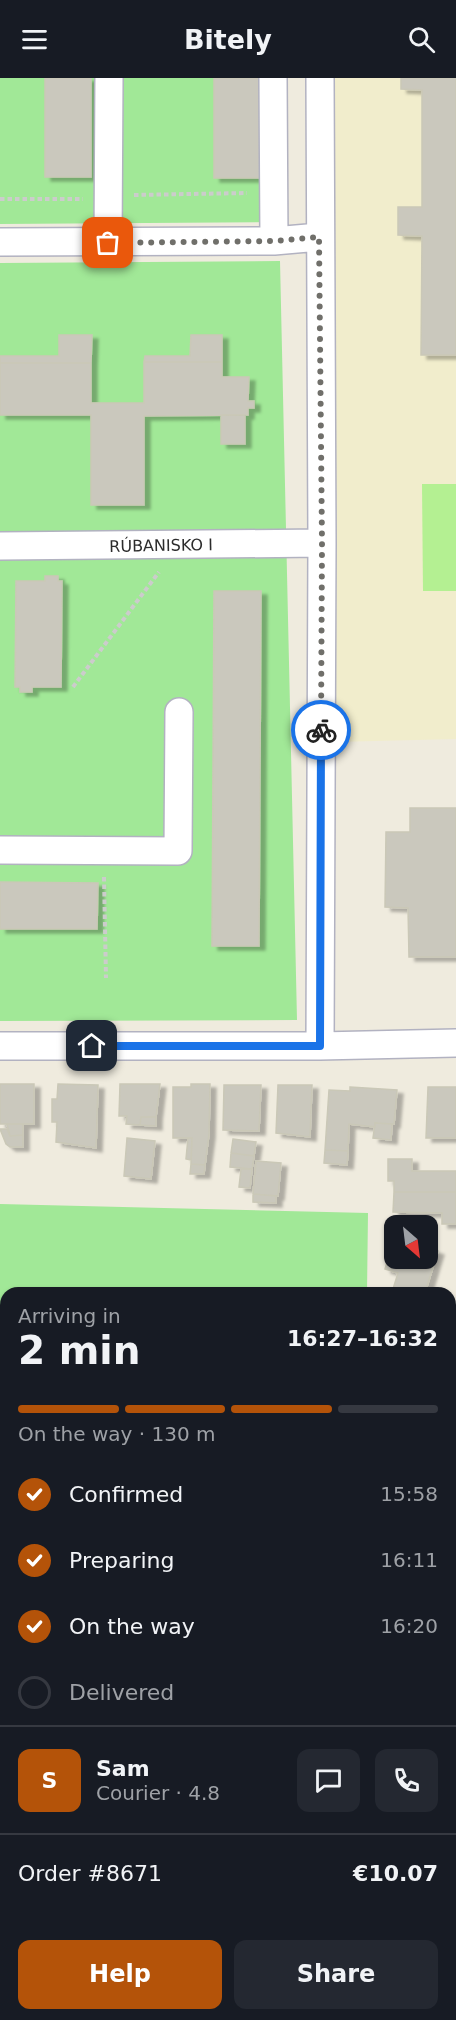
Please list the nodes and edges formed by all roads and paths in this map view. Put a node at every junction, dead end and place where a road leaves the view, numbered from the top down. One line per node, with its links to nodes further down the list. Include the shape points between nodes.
1 (109, 78): 5 (street)
2 (273, 78): 4 (street)
3 (320, 78): 7 (street)
4 (274, 193): 5 (path); 8 (street)
5 (108, 197): 6 (path); 10 (street)
6 (0, 199)
7 (319, 237): 8 (street); 11 (street)
8 (274, 241): 10 (street)
9 (0, 242): 10 (street)
10 (108, 243)
11 (322, 543): 12 (street, RÚBANISKO I); 21 (street)
12 (179, 545): 13 (street, RÚBANISKO I); 14 (path)
13 (0, 546)
14 (73, 687)
15 (179, 712): 17 (street, via 178,850)
16 (0, 850): 17 (street)
17 (104, 850): 18 (path)
18 (106, 978)
19 (456, 1043): 21 (street)
20 (0, 1046): 21 (street)
21 (320, 1046)

